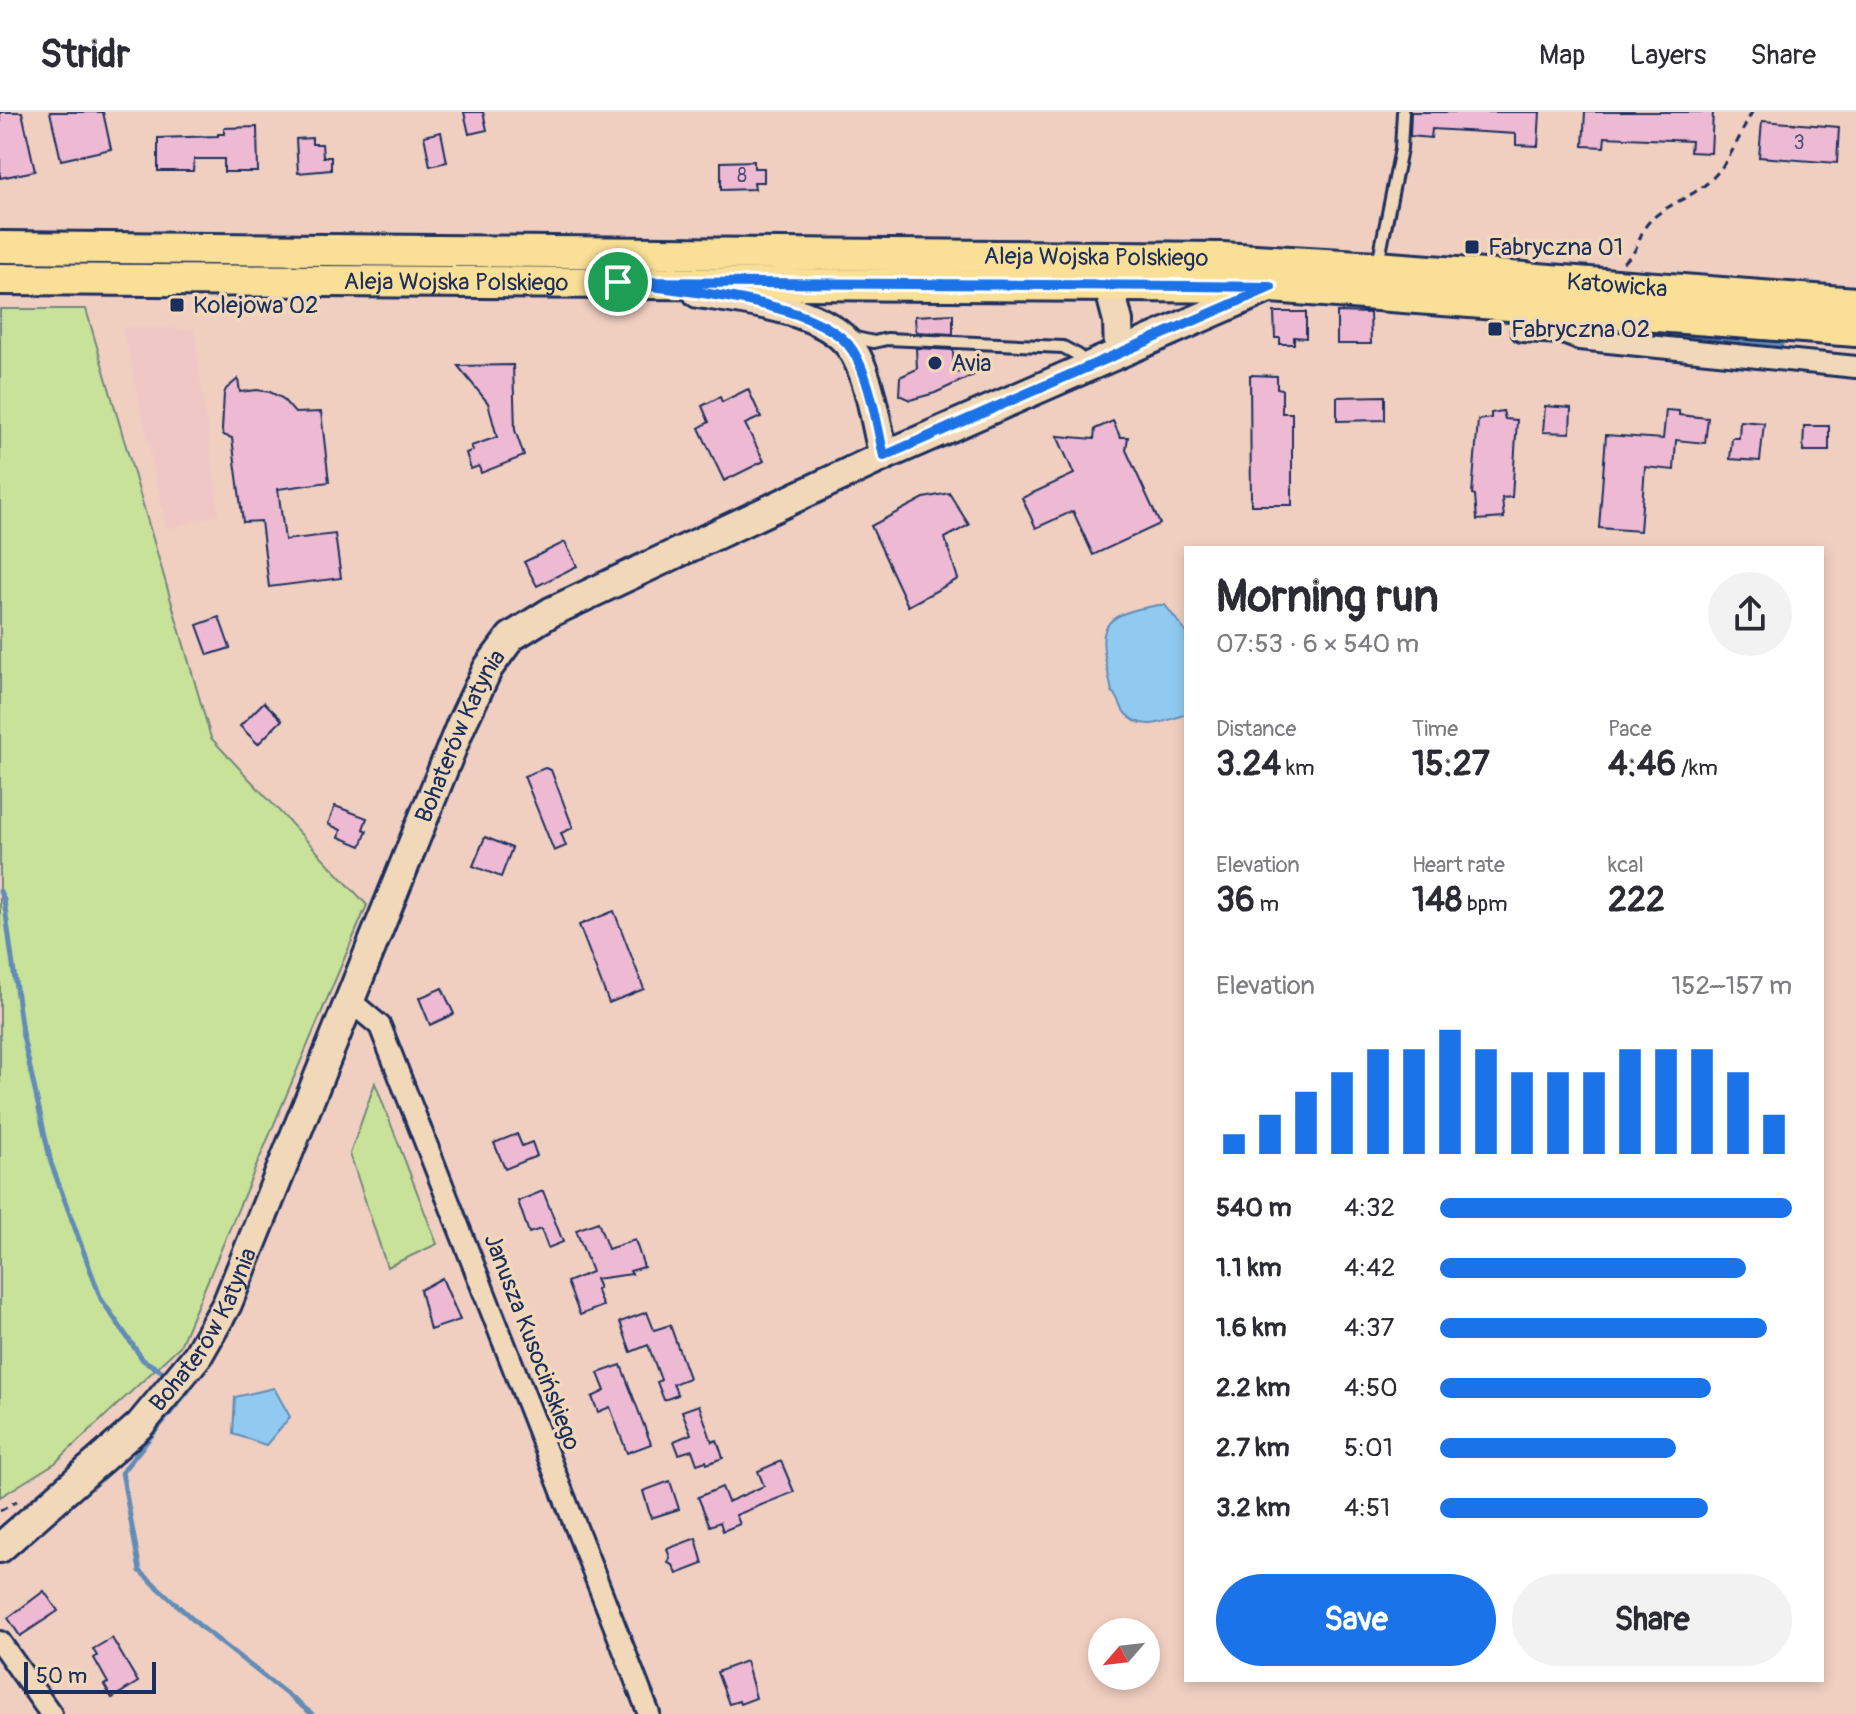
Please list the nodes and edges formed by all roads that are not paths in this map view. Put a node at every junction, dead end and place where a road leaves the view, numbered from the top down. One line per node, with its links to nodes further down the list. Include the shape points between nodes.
1 (1403, 112): 3 (lane, via 1401,149)
2 (0, 247): 3 (main road, Aleja Wojska Polskiego, via 1222,258)
3 (1377, 267): 8 (main road, Katowicka)
4 (0, 279): 5 (main road, Aleja Wojska Polskiego)
5 (618, 282): 6 (main road, Aleja Wojska Polskiego); 11 (street, via 750,301 806,317)
6 (1109, 286): 7 (main road, Aleja Wojska Polskiego); 12 (street)
7 (1271, 287): 9 (main road, Aleja Wojska Polskiego); 12 (street, Bohaterów Katynia)
8 (1856, 303)
9 (1528, 318): 10 (main road, Katowicka); 14 (street, via 1579,339)
10 (1856, 331)
11 (838, 333): 13 (lane, via 874,342 1063,347); 15 (street, via 862,369)
12 (1119, 353): 13 (street, Bohaterów Katynia)
13 (1086, 367): 15 (street, Bohaterów Katynia)
14 (1856, 367)
15 (884, 456): 16 (street, Bohaterów Katynia, via 551,612 511,637 488,668 461,725)
16 (349, 1000): 17 (street, Bohaterów Katynia, via 227,1304 198,1355 140,1425); 20 (street, Janusza Kusocińskiego, via 380,1026)
17 (0, 1548)
18 (0, 1642): 19 (street)
19 (51, 1714)
20 (649, 1714)

